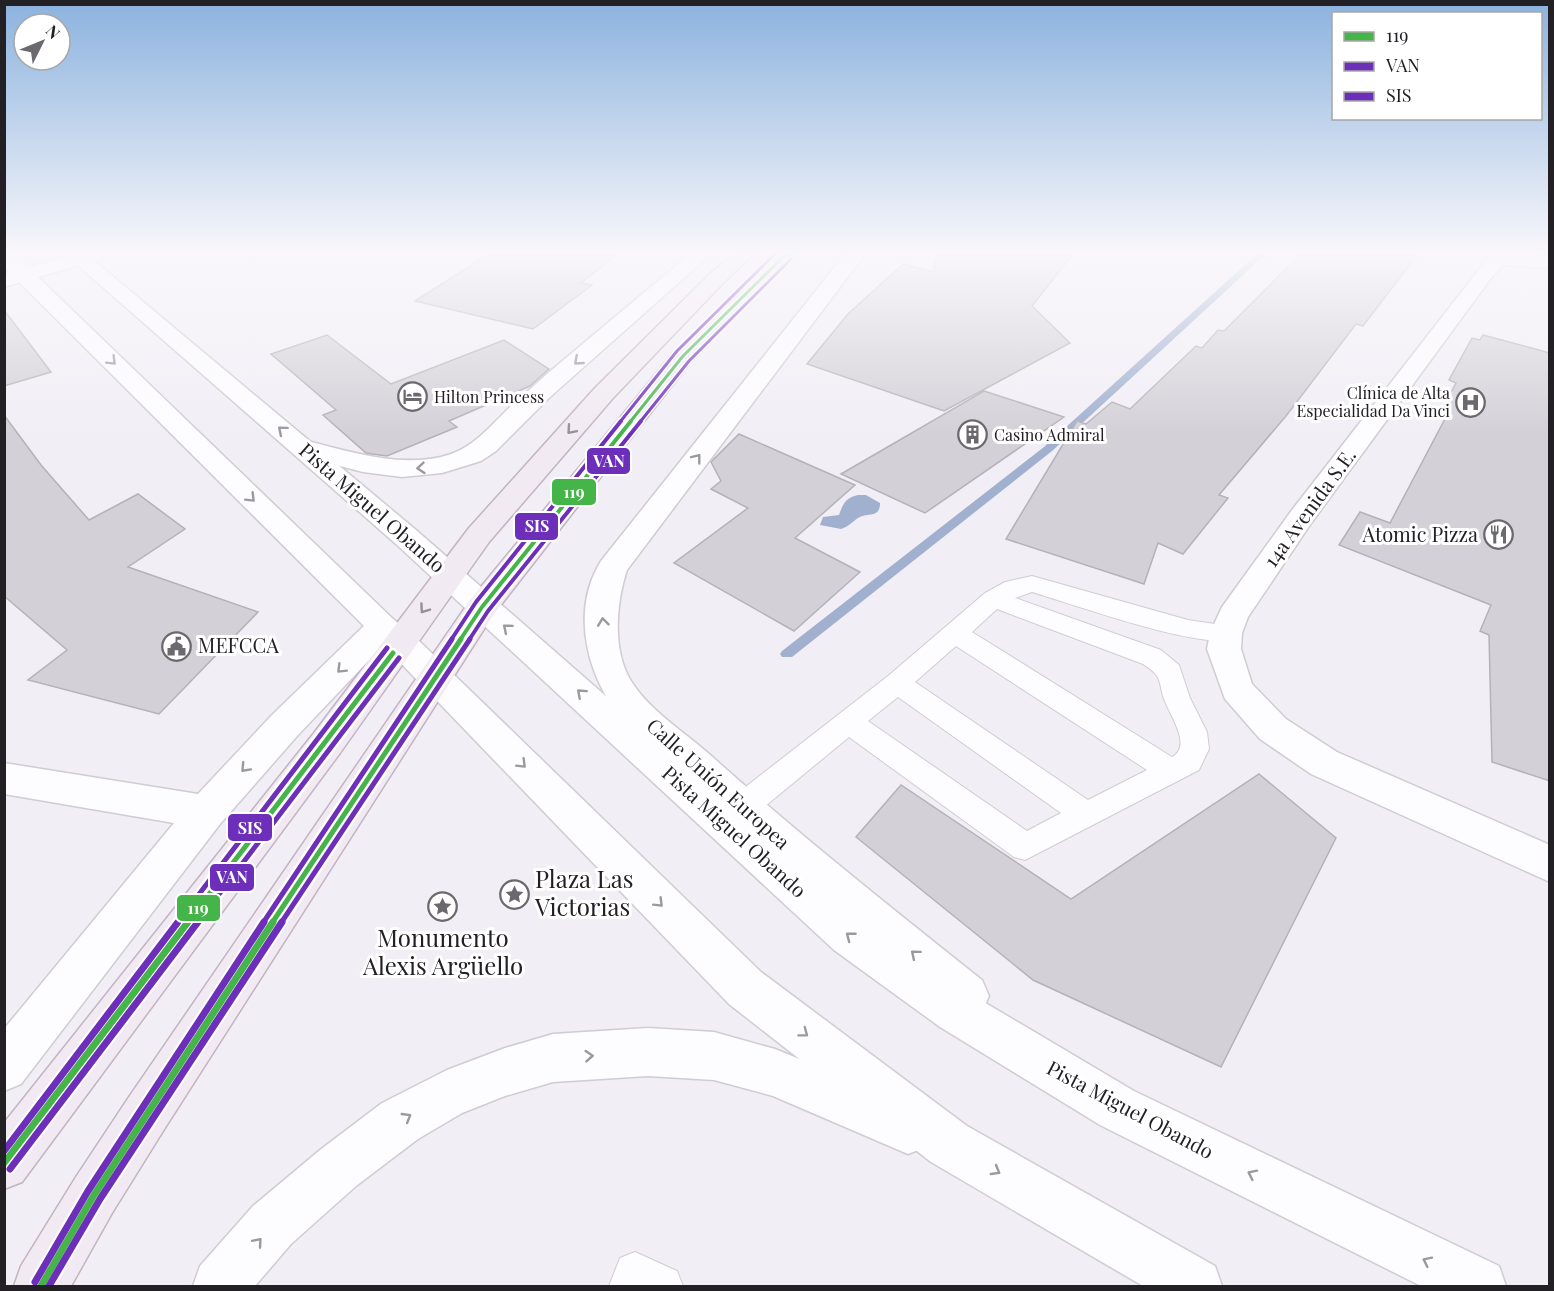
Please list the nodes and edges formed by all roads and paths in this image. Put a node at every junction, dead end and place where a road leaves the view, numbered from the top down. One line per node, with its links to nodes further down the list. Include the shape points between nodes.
1 (53, 314): 14 (street, one-way to 14)
2 (150, 314): 8 (street, Pista Miguel Obando, one-way to 2)
3 (632, 314): 8 (street, one-way to 8, via 518,413 486,446 466,459 427,468 371,467)
4 (681, 314): 9 (highway, one-way to 9, via 604,393)
5 (725, 314): 11 (highway, via 683,356)
6 (807, 314): 20 (street, Calle Unión Europea, one-way to 6, via 629,703 612,676 601,614 604,588 612,568)
7 (1454, 314): 13 (street, 14a Avenida S.E., via 1302,516 1233,615)
8 (303, 448): 9 (street, Pista Miguel Obando)
9 (448, 575): 11 (street, Pista Miguel Obando); 14 (highway, one-way to 14)
10 (994, 599): 12 (lane); 13 (lane, via 1013,588 1032,584 1188,629); 18 (lane, via 1152,657 1170,672 1195,749 1189,762)
11 (482, 607): 15 (highway); 25 (street, Pista Miguel Obando, one-way to 11, via 956,1011 849,936)
12 (954, 633): 16 (lane); 18 (lane)
13 (1226, 633): 23 (street, via 1224,649 1237,690 1273,729 1324,763)
14 (391, 635): 15 (street); 21 (street, one-way to 21, via 285,725); 27 (highway)
15 (434, 677): 26 (street, one-way to 26, via 745,987); 28 (highway, via 93,1196)
16 (897, 683): 17 (lane); 22 (lane)
17 (847, 721): 20 (lane); 22 (lane, via 1025,847)
18 (1172, 771): 22 (lane)
19 (4, 778): 21 (street)
20 (741, 808): 25 (street, Calle Unión Europea, one-way to 20)
21 (206, 812): 24 (street)
22 (1087, 815)
23 (1550, 864)
24 (4, 1067)
25 (1057, 1072): 31 (street, Pista Miguel Obando, one-way to 25, via 1117,1108)
26 (949, 1144): 29 (street, one-way to 26, via 272,1225 400,1121 447,1094 553,1058 648,1052 714,1056 775,1073); 30 (street, one-way to 30)
27 (4, 1164)
28 (41, 1287)
29 (220, 1287)
30 (1195, 1287)
31 (1479, 1287)

